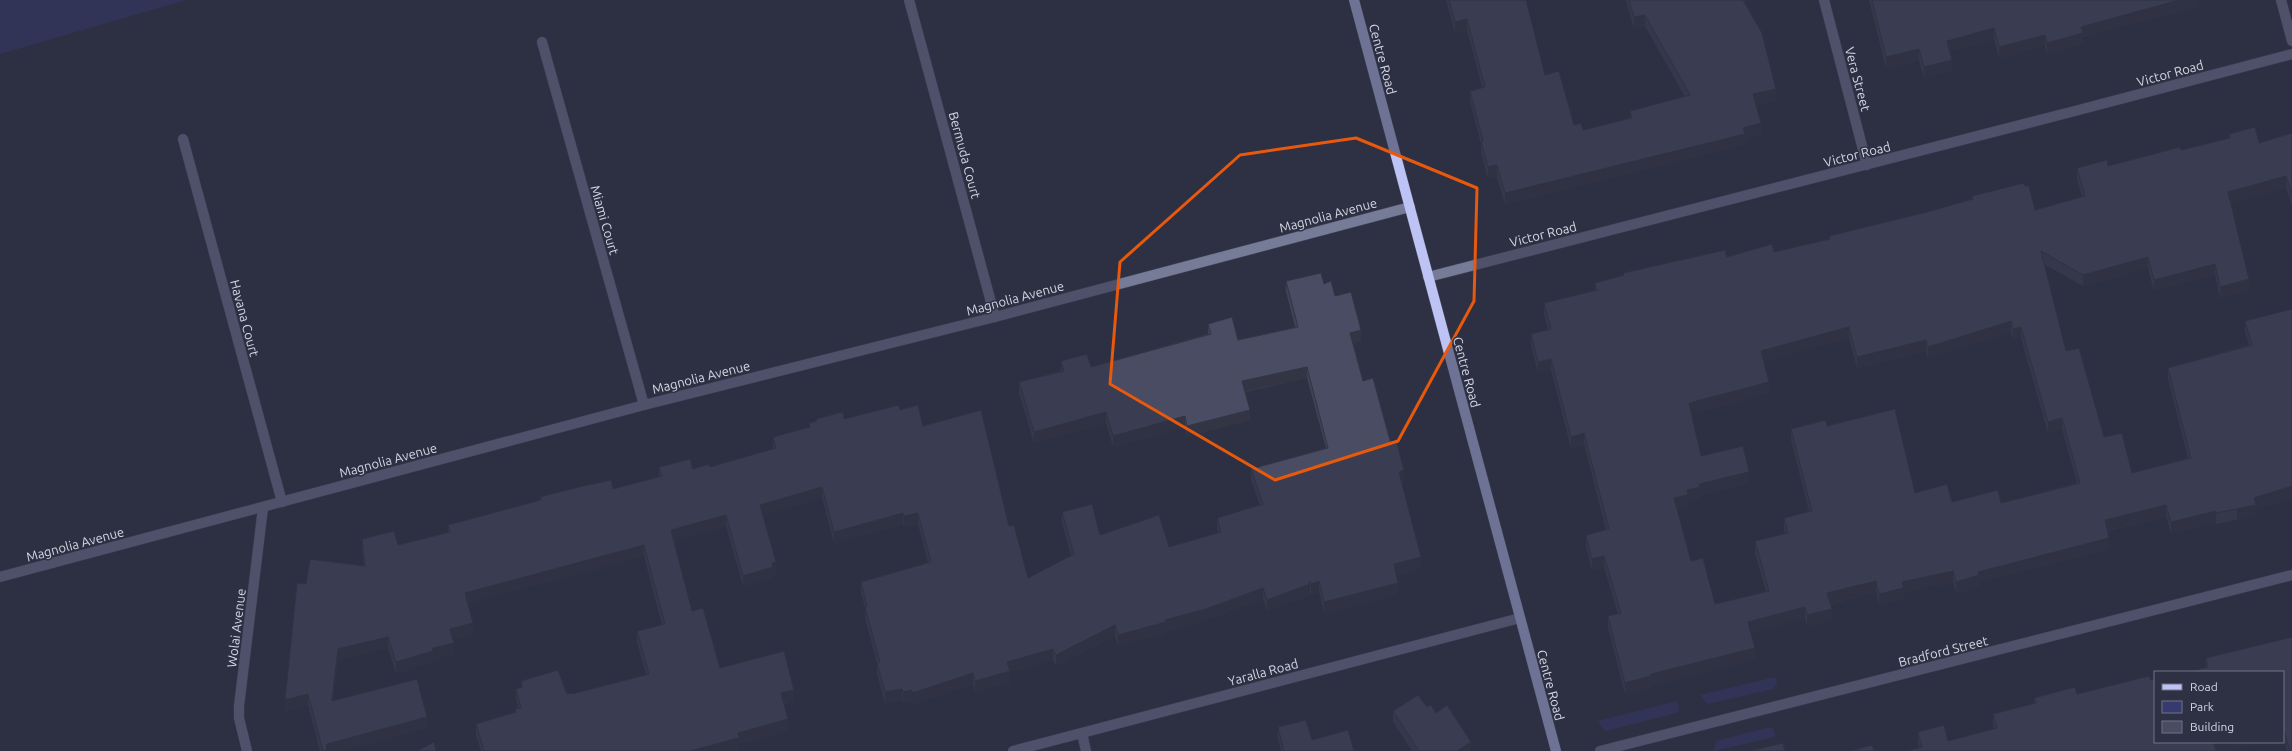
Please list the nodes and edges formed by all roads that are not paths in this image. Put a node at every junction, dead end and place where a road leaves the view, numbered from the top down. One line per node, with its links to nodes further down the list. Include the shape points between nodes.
1 (909, 0): 12 (street, Bermuda Court)
2 (1354, 0): 10 (main road, Centre Road)
3 (1824, 0): 9 (street, Vera Street)
4 (2281, 0): 5 (street)
5 (2292, 41)
6 (542, 42): 13 (street, Miami Court)
7 (2292, 54): 9 (street, Victor Road)
8 (183, 139): 14 (street, Havana Court)
9 (1867, 164): 11 (street, Victor Road)
10 (1410, 207): 11 (main road, Centre Road); 12 (street, Magnolia Avenue)
11 (1428, 277): 18 (main road, Centre Road)
12 (995, 316): 13 (street, Magnolia Avenue)
13 (644, 405): 14 (street, Magnolia Avenue)
14 (282, 502): 15 (street, Magnolia Avenue)
15 (263, 508): 17 (street, Magnolia Avenue); 20 (street, Wolai Avenue, via 239,706)
16 (2292, 575): 24 (street, Bradford Street)
17 (0, 577)
18 (1520, 618): 19 (street, Yaralla Road); 23 (main road, Centre Road)
19 (1082, 733): 21 (street, Yaralla Road); 22 (street)
20 (247, 751)
21 (1013, 751)
22 (1086, 751)
23 (1556, 751)
24 (1600, 751)

